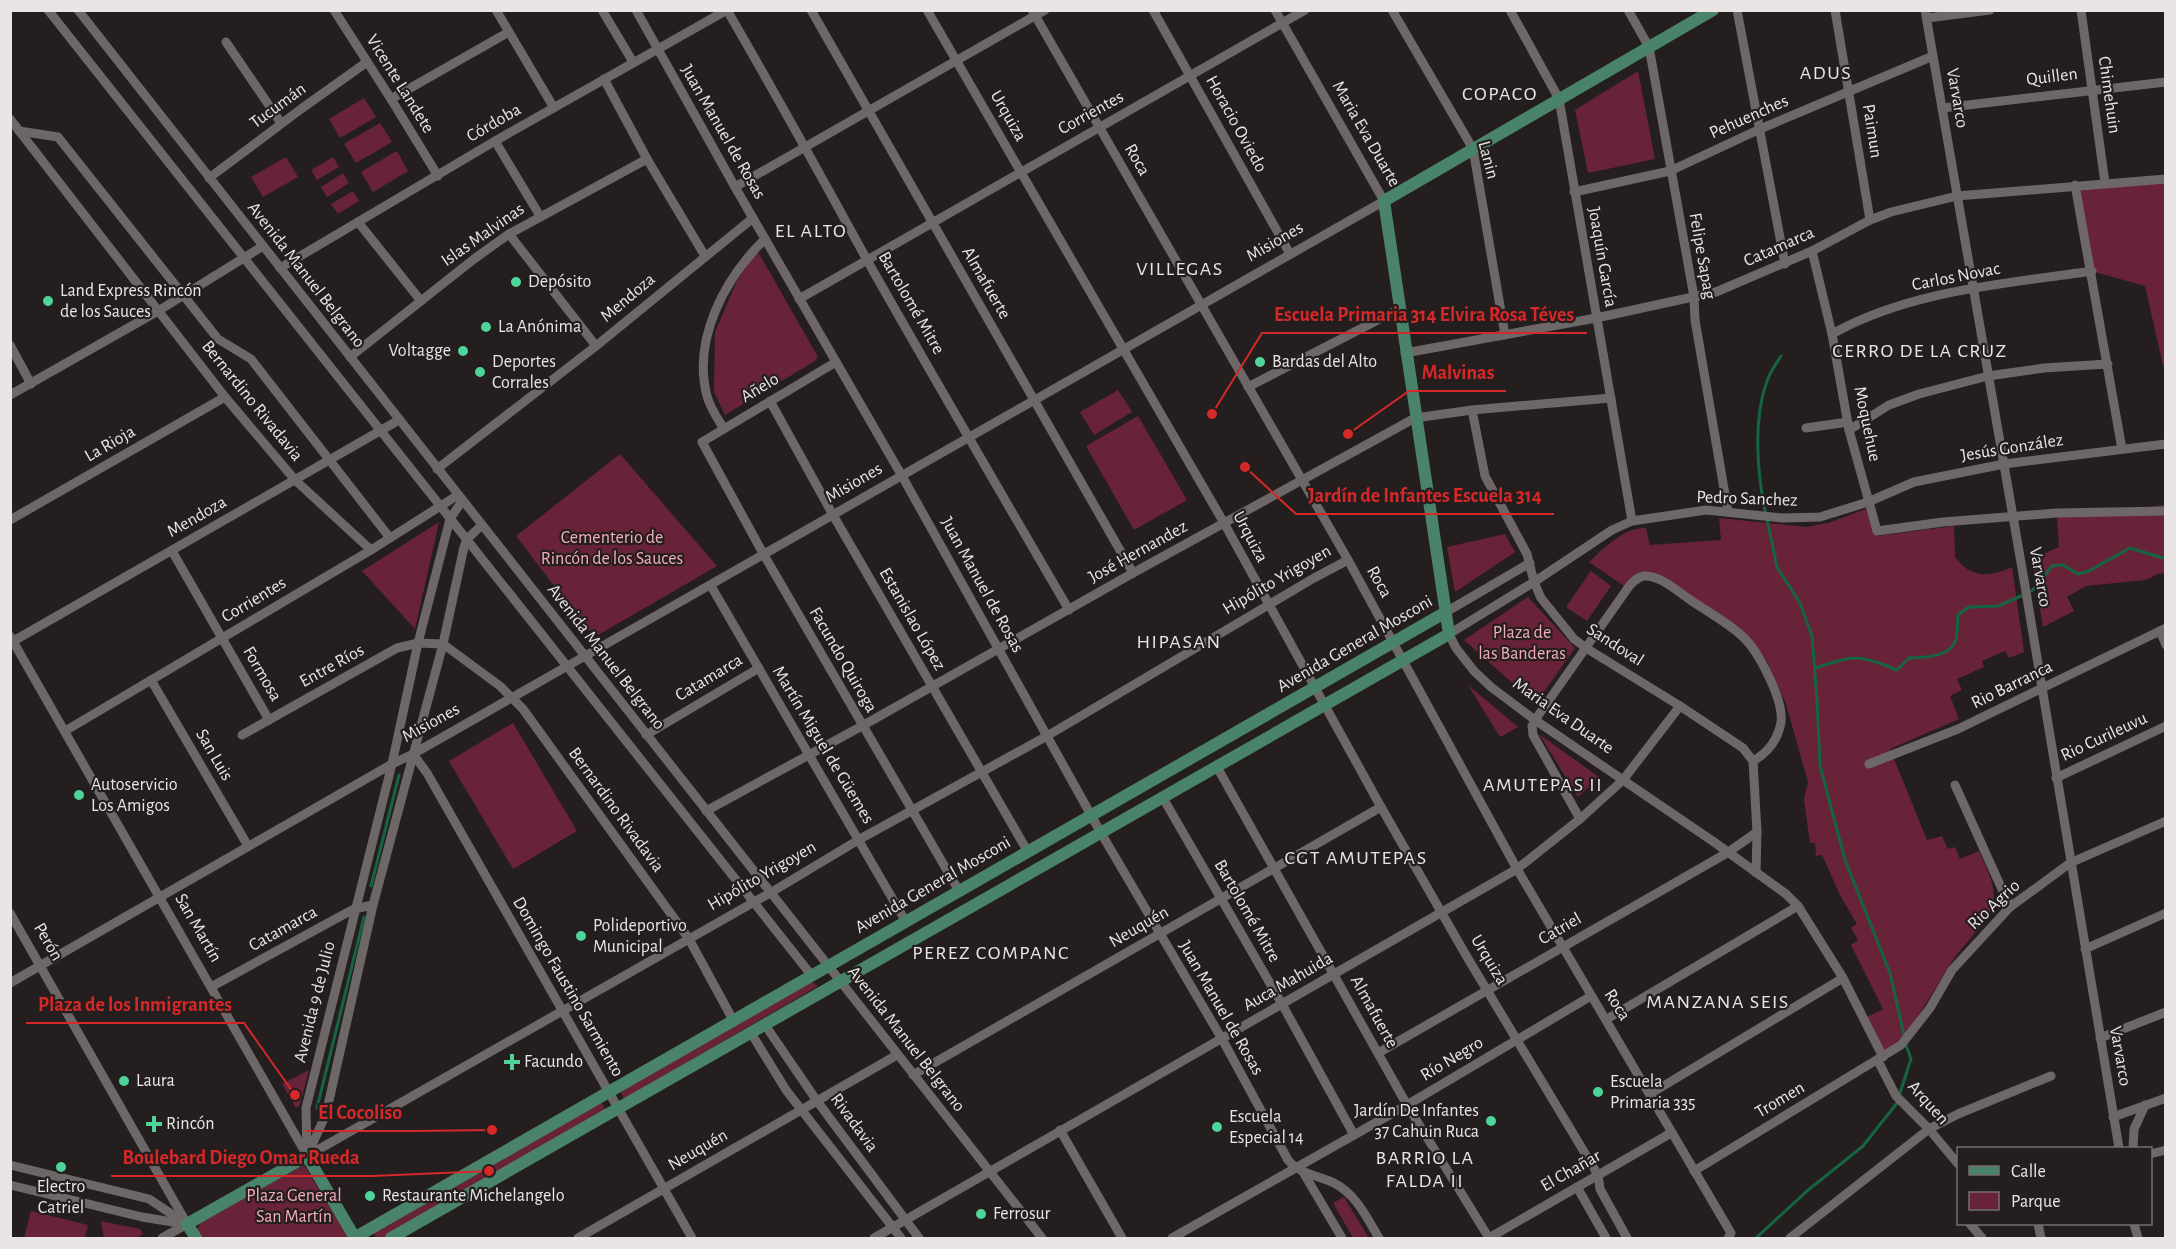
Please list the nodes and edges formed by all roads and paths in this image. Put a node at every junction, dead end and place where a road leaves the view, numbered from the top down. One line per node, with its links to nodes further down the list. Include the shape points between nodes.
1 (48, 10): 74 (street)
2 (78, 10): 55 (street, Avenida Manuel Belgrano)
3 (334, 10): 31 (street, Vicente Landete)
4 (496, 10): 25 (street)
5 (602, 10): 32 (street)
6 (636, 10): 28 (street, Juan Manuel de Rosas)
7 (727, 10): 28 (street, Córdoba); 49 (street, Bartolomé Mitre)
8 (811, 10): 42 (street, Almafuerte)
9 (927, 10): 30 (street, Urquiza)
10 (1045, 10): 22 (street)
11 (1153, 10): 33 (street, Horacio Oviedo)
12 (1275, 10): 24 (street, Maria Eva Duarte)
13 (1305, 10): 24 (street, Corrientes)
14 (1392, 10): 50 (street, Lanin)
15 (1510, 10): 39 (street, Joaquín García)
16 (1628, 10): 27 (street, Felipe Sapag)
17 (1713, 10): 27 (main road, Misiones)
18 (1737, 10): 46 (street)
19 (1835, 10): 37 (street, Paimun)
20 (1990, 10): 23 (street)
21 (2080, 10): 36 (street, Chimehuin)
22 (1033, 13): 30 (street); 45 (street, Roca)
23 (1926, 14): 29 (street, Varvarco)
24 (1282, 23): 33 (street, Corrientes); 62 (street, Maria Eva Duarte)
25 (509, 32): 38 (street); 40 (street)
26 (226, 42): 44 (street)
27 (1648, 47): 39 (main road, Misiones); 52 (street, Felipe Sapag)
28 (658, 50): 32 (street, Córdoba); 59 (street, Juan Manuel de Rosas)
29 (1933, 56): 37 (street, Pehuenches); 41 (street, Varvarco)
30 (957, 60): 42 (street); 53 (street, Urquiza)
31 (367, 62): 38 (street, Vicente Landete); 44 (street, Tucumán)
32 (633, 62): 34 (street, Córdoba)
33 (1190, 76): 45 (street, Corrientes); 72 (street, Horacio Oviedo)
34 (604, 79): 40 (street, Córdoba); 51 (street)
35 (2166, 82): 36 (street, Quillen)
36 (2091, 89): 41 (street, Quillen); 57 (street, Chimehuin)
37 (1849, 90): 46 (street, Pehuenches); 65 (street, Paimun)
38 (391, 99): 54 (street, Vicente Landete)
39 (1559, 99): 50 (main road, Misiones); 60 (street, Joaquín García)
40 (554, 108): 48 (street, Córdoba)
41 (1942, 108): 61 (street, Varvarco)
42 (868, 111): 49 (street); 67 (street, Almafuerte)
43 (10, 119): 47 (street, Bernardino Rivadavia)
44 (281, 123): 55 (street, Tucumán)
45 (1100, 128): 53 (street, Corrientes); 84 (street, Roca)
46 (1760, 129): 52 (street, Pehuenches); 76 (street)
47 (19, 131): 80 (street, via 58,137); 86 (street, Bernardino Rivadavia)
48 (495, 141): 54 (street, Córdoba); 63 (street)
49 (806, 146): 59 (street); 75 (street, Bartolomé Mitre)
50 (1473, 149): 62 (main road, Misiones); 89 (street, Lanin)
51 (647, 159): 63 (street, Islas Malvinas); 73 (street)
52 (1670, 171): 60 (street, Pehuenches); 81 (street, Felipe Sapag)
53 (1021, 172): 67 (street, Corrientes); 92 (street, Urquiza)
54 (438, 176): 66 (street, Córdoba)
55 (209, 178): 70 (street, Avenida Manuel Belgrano)
56 (2166, 178): 57 (street, Catamarca)
57 (2105, 183): 58 (street, Catamarca)
58 (2075, 185): 61 (street, Catamarca); 78 (street)
59 (735, 187): 64 (street, Juan Manuel de Rosas)
60 (1574, 192): 87 (street, Joaquín García)
61 (1957, 196): 65 (street, Catamarca); 79 (street, Varvarco)
62 (1384, 201): 72 (street, Misiones); 85 (main road, Maria Eva Duarte)
63 (540, 216): 68 (street, Islas Malvinas)
64 (753, 218): 69 (street, Juan Manuel de Rosas); 73 (street, Mendoza)
65 (1870, 220): 71 (street, Catamarca)
66 (358, 222): 77 (street, Córdoba); 83 (street)
67 (932, 222): 75 (street, Corrientes); 103 (street, Almafuerte)
68 (509, 234): 83 (street, Islas Malvinas); 91 (street)
69 (765, 239): 82 (street, Juan Manuel de Rosas); 110 (street, via 731,281 708,332 704,373 707,394)
70 (263, 246): 74 (street); 77 (street, Avenida Manuel Belgrano)
71 (1812, 251): 76 (street, Catamarca); 88 (street, Moquehue)
72 (1290, 254): 84 (street, Misiones)
73 (705, 256): 91 (street, Mendoza)
74 (243, 258): 80 (street); 111 (street)
75 (868, 260): 82 (street, Corrientes); 112 (street, Bartolomé Mitre)
76 (1785, 264): 81 (street, Catamarca)
77 (280, 268): 94 (street, Avenida Manuel Belgrano)
78 (2092, 271): 79 (street, Carlos Novac); 96 (street)
79 (1973, 289): 88 (street, Carlos Novac, via 1892,308); 97 (street, Varvarco)
80 (183, 295): 86 (street); 116 (street, via 218,339 251,359)
81 (1694, 297): 87 (street, Catamarca); 125 (street, Felipe Sapag)
82 (799, 299): 95 (street, Juan Manuel de Rosas)
83 (421, 301): 94 (street, Islas Malvinas)
84 (1202, 304): 92 (street, Misiones); 99 (street, Roca)
85 (1399, 309): 93 (main road, Maria Eva Duarte); 99 (street)
86 (158, 311): 98 (street); 101 (street, Bernardino Rivadavia)
87 (1596, 318): 89 (street, Catamarca); 102 (street, Joaquín García)
88 (1832, 334): 108 (street, Moquehue)
89 (1505, 335): 93 (street, Catamarca)
90 (10, 345): 98 (street)
91 (596, 346): 118 (street, Mendoza)
92 (1124, 349): 103 (street, Misiones); 132 (street, Urquiza)
93 (1405, 353): 106 (main road, Maria Eva Duarte)
94 (350, 357): 107 (street, Avenida Manuel Belgrano)
95 (836, 362): 104 (street, Añelo); 119 (street, Juan Manuel de Rosas)
96 (2108, 363): 97 (street); 115 (street)
97 (1988, 376): 108 (street, via 1889,405); 117 (street, Varvarco)
98 (31, 384): 100 (street)
99 (1248, 387): 121 (street, Roca)
100 (10, 395)
101 (225, 397): 120 (street, Bernardino Rivadavia); 130 (street, La Rioja)
102 (1611, 398): 105 (street, José Hernandez); 131 (street, Joaquín García)
103 (1035, 400): 112 (street, Misiones); 141 (street, Almafuerte)
104 (770, 401): 110 (street, Añelo); 127 (street, Estanislao López)
105 (1472, 410): 106 (street, José Hernandez); 140 (street, Sandoval, via 1485,476)
106 (1415, 418): 121 (street, José Hernandez); 146 (main road, Maria Eva Duarte)
107 (399, 420): 111 (street, Mendoza); 118 (street, Avenida Manuel Belgrano)
108 (1848, 426): 109 (street); 123 (street, Moquehue)
109 (1806, 428)
110 (724, 429): 113 (street, Añelo)
111 (380, 431): 116 (street, Mendoza); 124 (street)
112 (969, 438): 119 (street, Misiones); 145 (street, Bartolomé Mitre)
113 (702, 442): 138 (street, Facundo Quiroga)
114 (2166, 444): 115 (street, Jesús González)
115 (2122, 449): 117 (street, Jesús González)
116 (329, 460): 120 (street, Mendoza); 134 (street)
117 (2004, 464): 123 (street, Jesús González, via 1914,482); 128 (street, Varvarco)
118 (437, 469): 122 (street, Avenida Manuel Belgrano)
119 (902, 476): 127 (street, Misiones); 156 (street, Juan Manuel de Rosas)
120 (296, 480): 136 (street, Bernardino Rivadavia); 137 (street, Mendoza)
121 (1302, 480): 132 (street, José Hernandez); 139 (street, Roca)
122 (460, 498): 124 (street, Corrientes); 129 (street, Avenida 9 de Julio); 133 (street, Avenida Manuel Belgrano)
123 (1868, 502): 125 (street, Pedro Sanchez, via 1820,517 1782,518); 128 (street, Moquehue, via 1877,531)
124 (440, 507): 129 (street); 134 (street, Corrientes)
125 (1728, 512): 131 (street, Pedro Sanchez, via 1706,510)
126 (2166, 512): 128 (street, via 2057,513)
127 (833, 515): 138 (street, Misiones); 162 (street, Estanislao López)
128 (2013, 518): 164 (street, Varvarco)
129 (450, 519): 135 (street); 152 (street, Avenida 9 de Julio)
130 (10, 520)
131 (1632, 521): 142 (street, Pedro Sanchez)
132 (1224, 523): 141 (street, José Hernandez); 144 (street, Urquiza)
133 (482, 525): 135 (street); 157 (street, Avenida Manuel Belgrano)
134 (390, 538): 136 (street, Corrientes)
135 (466, 539): 153 (street, Avenida 9 de Julio); 159 (street)
136 (371, 550): 149 (street, Corrientes)
137 (172, 551): 149 (street, Formosa); 150 (street, Mendoza)
138 (764, 555): 143 (street, Misiones); 170 (street, Facundo Quiroga)
139 (1348, 560): 144 (street, Hipólito Yrigoyen); 151 (street, Roca)
140 (1530, 563): 142 (street, Sandoval); 146 (street, Avenida General Mosconi)
141 (1133, 573): 145 (street, José Hernandez)
142 (1534, 582): 148 (street, Avenida General Mosconi); 155 (street, Sandoval, via 1549,610)
143 (711, 585): 157 (street, Misiones); 160 (street, Martín Miguel de Güemes)
144 (1268, 606): 163 (street, Urquiza); 175 (street, Hipólito Yrigoyen)
145 (1069, 610): 156 (street, José Hernandez)
146 (1446, 612): 148 (main road, Maria Eva Duarte); 151 (main road, Avenida General Mosconi)
147 (2163, 630): 154 (street); 164 (street, Rio Barranca)
148 (1449, 634): 158 (main road, Avenida General Mosconi); 169 (street, Maria Eva Duarte, via 1474,670)
149 (222, 638): 161 (street, Corrientes); 168 (street, Formosa)
150 (12, 640): 172 (street, San Martín)
151 (1394, 642): 158 (street, Roca); 163 (main road, Avenida General Mosconi)
152 (418, 643): 153 (street, Entre Ríos); 168 (street, Entre Ríos, via 397,648); 179 (street, Avenida 9 de Julio)
153 (443, 644): 165 (street, Bernardino Rivadavia); 176 (street, Avenida 9 de Julio)
154 (2166, 645)
155 (1586, 648): 167 (street, Sandoval); 169 (street); 178 (street, via 1638,578 1645,576 1667,584 1743,636 1774,691 1781,720 1774,743)
156 (998, 649): 162 (street, José Hernandez); 175 (street, Juan Manuel de Rosas)
157 (585, 657): 159 (street, Misiones); 174 (street, Avenida Manuel Belgrano)
158 (1403, 660): 166 (main road, Avenida General Mosconi); 201 (street, Roca)
159 (568, 667): 165 (street, Misiones); 207 (street)
160 (759, 668): 174 (street, Catamarca); 177 (street, Martín Miguel de Güemes)
161 (151, 680): 172 (street, Corrientes); 196 (street, San Luis)
162 (933, 687): 170 (street, José Hernandez); 182 (street, Estanislao López)
163 (1314, 688): 166 (street, Urquiza); 190 (main road, Avenida General Mosconi)
164 (2042, 689): 180 (street, Rio Barranca, via 1958,729); 183 (street, Varvarco)
165 (514, 698): 176 (street, Misiones); 217 (street, Bernardino Rivadavia)
166 (1324, 705): 181 (main road, Avenida General Mosconi); 187 (street, Urquiza)
167 (1680, 706): 178 (street, Sandoval, via 1743,748); 184 (street, Auca Mahuida)
168 (269, 720): 173 (street, Entre Ríos)
169 (1535, 720): 184 (street, Maria Eva Duarte); 191 (street, via 1533,735)
170 (862, 726): 177 (street, José Hernandez); 189 (street, Facundo Quiroga)
171 (2166, 726): 183 (street, Rio Curileuvu)
172 (65, 731): 205 (street, San Martín)
173 (242, 735)
174 (646, 735): 188 (street, Avenida Manuel Belgrano)
175 (1047, 736): 182 (street, Hipólito Yrigoyen); 190 (street, Juan Manuel de Rosas)
176 (413, 754): 179 (street, Misiones); 208 (street, Avenida 9 de Julio); 231 (street, Domingo Faustino Sarmiento)
177 (809, 755): 188 (street, José Hernandez); 195 (street, Martín Miguel de Güemes)
178 (1753, 761): 193 (street)
179 (392, 764): 196 (street, Misiones); 211 (street, Avenida 9 de Julio)
180 (1869, 764)
181 (1217, 767): 186 (main road, Avenida General Mosconi); 200 (street, Almafuerte)
182 (981, 772): 189 (street, Hipólito Yrigoyen); 197 (street, Estanislao López)
183 (2056, 778): 199 (street, Varvarco)
184 (1623, 780): 191 (street, Auca Mahuida); 198 (street, Maria Eva Duarte)
185 (1955, 785): 210 (street)
186 (1163, 798): 194 (main road, Avenida General Mosconi); 206 (street, Bartolomé Mitre)
187 (1381, 807): 200 (street, Neuquén); 212 (street, Urquiza)
188 (706, 811): 204 (street, Avenida Manuel Belgrano)
189 (911, 811): 195 (street, Hipólito Yrigoyen); 203 (street, Facundo Quiroga)
190 (1091, 815): 194 (street, Juan Manuel de Rosas); 197 (main road, Avenida General Mosconi)
191 (1580, 819): 201 (street, Auca Mahuida)
192 (2166, 821): 199 (street, Rio Agrio)
193 (1757, 832): 198 (street, Catriel); 202 (street)
194 (1101, 833): 216 (street, Juan Manuel de Rosas); 225 (main road, Avenida General Mosconi)
195 (860, 839): 204 (street, Hipólito Yrigoyen); 215 (street, Martín Miguel de Güemes)
196 (249, 846): 205 (street, Misiones)
197 (1028, 852): 203 (main road, Avenida General Mosconi)
198 (1727, 853): 202 (street, Maria Eva Duarte); 218 (street, Catriel)
199 (2070, 863): 210 (street, Rio Agrio); 219 (street, Varvarco)
200 (1273, 869): 206 (street, Neuquén); 222 (street, Almafuerte)
201 (1517, 869): 212 (street, Auca Mahuida); 218 (street, Roca)
202 (1756, 873): 209 (street, Maria Eva Duarte)
203 (959, 891): 215 (main road, Avenida General Mosconi)
204 (770, 893): 207 (street, Hipólito Yrigoyen); 221 (street, Avenida Manuel Belgrano)
205 (160, 897): 220 (street, Misiones); 227 (street, San Martín)
206 (1221, 900): 216 (street, Neuquén); 230 (street, Bartolomé Mitre)
207 (754, 901): 217 (street, Hipólito Yrigoyen); 223 (street)
208 (373, 905): 211 (street, Catamarca); 260 (street, Avenida 9 de Julio, via 326,1114)
209 (1798, 906): 224 (street, Maria Eva Duarte); 233 (street)
210 (2010, 907): 242 (street, Rio Agrio, via 1952,970 1930,1008 1901,1045)
211 (354, 909): 227 (street, Catamarca); 260 (street, Avenida 9 de Julio, via 306,1108)
212 (1442, 912): 222 (street, Auca Mahuida); 228 (street, Urquiza)
213 (10, 913): 220 (street, Perón)
214 (2166, 913): 219 (street)
215 (906, 922): 221 (main road, Avenida General Mosconi)
216 (1160, 934): 238 (street, Juan Manuel de Rosas); 243 (street, Neuquén)
217 (689, 939): 231 (street, Hipólito Yrigoyen); 234 (street, Bernardino Rivadavia)
218 (1564, 946): 228 (street, Catriel); 229 (street, Roca)
219 (2085, 949): 237 (street, Varvarco)
220 (41, 966): 226 (street, Misiones); 271 (street, Perón)
221 (828, 966): 223 (main road, Avenida General Mosconi); 225 (street, Avenida Manuel Belgrano)
222 (1335, 973): 230 (street, Auca Mahuida); 240 (street, Almafuerte)
223 (812, 976): 234 (main road, Avenida General Mosconi)
224 (1843, 978): 242 (street, Maria Eva Duarte); 246 (street)
225 (840, 982): 235 (main road, Avenida General Mosconi); 241 (street, Avenida Manuel Belgrano)
226 (10, 983)
227 (211, 987): 260 (street, San Martín)
228 (1487, 990): 239 (street, Urquiza); 240 (street, Catriel)
229 (1592, 996): 233 (street, Roca); 239 (street, Río Negro)
230 (1282, 1004): 238 (street, Auca Mahuida); 257 (street, Bartolomé Mitre)
231 (563, 1011): 245 (street, Domingo Faustino Sarmiento); 260 (street, Hipólito Yrigoyen)
232 (2166, 1012): 237 (street)
233 (1607, 1019): 246 (street, Roca)
234 (734, 1020): 245 (main road, Avenida General Mosconi)
235 (765, 1025): 236 (main road, Avenida General Mosconi); 248 (street, Rivadavia)
236 (752, 1033): 251 (main road, Avenida General Mosconi); 252 (street, Rivadavia)
237 (2100, 1038): 253 (street, Varvarco)
238 (1222, 1039): 255 (street, Auca Mahuida); 263 (street, Juan Manuel de Rosas, via 1288,1160)
239 (1516, 1040): 249 (street, Río Negro); 266 (street, Urquiza)
240 (1378, 1053): 249 (street, Almafuerte)
241 (897, 1054): 243 (street, Avenida Manuel Belgrano); 248 (street, Neuquén)
242 (1880, 1059): 254 (street, Arquen, via 1896,1096); 265 (street, Tromen)
243 (913, 1075): 264 (street, Avenida Manuel Belgrano)
244 (2051, 1076): 254 (street)
245 (609, 1092): 251 (street, Domingo Faustino Sarmiento); 276 (main road, Avenida General Mosconi)
246 (1650, 1094): 256 (street, Roca)
247 (2166, 1098): 250 (street)
248 (817, 1101): 252 (street, Neuquén); 270 (street, Rivadavia)
249 (1407, 1105): 257 (street, Río Negro); 277 (street, Almafuerte)
250 (2145, 1105): 253 (street); 259 (street, via 2134,1129)
251 (618, 1109): 269 (street, Domingo Faustino Sarmiento); 280 (main road, Avenida General Mosconi)
252 (802, 1110): 269 (street, Neuquén); 273 (street, Rivadavia)
253 (2114, 1117): 258 (street, Varvarco)
254 (1929, 1129): 261 (street, Arquen); 293 (street)
255 (1060, 1130): 264 (street, Auca Mahuida); 287 (street)
256 (1671, 1132): 265 (street, Roca); 266 (street, El Chañar)
257 (1354, 1135): 263 (street, Río Negro)
258 (2119, 1147)
259 (2133, 1147)
260 (308, 1156): 271 (main road, Hipólito Yrigoyen); 276 (main road, San Martín)
261 (1957, 1162)
262 (10, 1165): 271 (street, via 149,1199)
263 (1298, 1170): 274 (street, Río Negro); 289 (street, Juan Manuel de Rosas); 290 (street, via 1335,1184 1351,1196)
264 (989, 1172): 270 (street, Auca Mahuida); 286 (street, Avenida Manuel Belgrano)
265 (1694, 1172): 275 (street, Roca)
266 (1598, 1175): 268 (street, El Chañar); 292 (street, Urquiza, via 1600,1189)
267 (10, 1185): 271 (street)
268 (1578, 1187): 277 (street, El Chañar); 291 (street)
269 (664, 1189): 281 (street, Neuquén); 282 (street, Domingo Faustino Sarmiento)
270 (905, 1221): 273 (street, Auca Mahuida); 285 (street, Rivadavia)
271 (187, 1224): 278 (street, Hipólito Yrigoyen); 279 (main road, Perón)
272 (1971, 1225): 294 (street)
273 (893, 1228): 283 (street, Auca Mahuida); 284 (street, Rivadavia)
274 (1185, 1236): 288 (street, Río Negro)
275 (1729, 1236)
276 (354, 1238)
277 (1489, 1238)
278 (162, 1239)
279 (196, 1239)
280 (391, 1239)
281 (578, 1239)
282 (692, 1239)
283 (874, 1239)
284 (902, 1239)
285 (919, 1239)
286 (1042, 1239)
287 (1122, 1239)
288 (1172, 1239)
289 (1342, 1239)
290 (1379, 1239)
291 (1606, 1239)
292 (1627, 1239)
293 (1790, 1239)
294 (1982, 1239)

